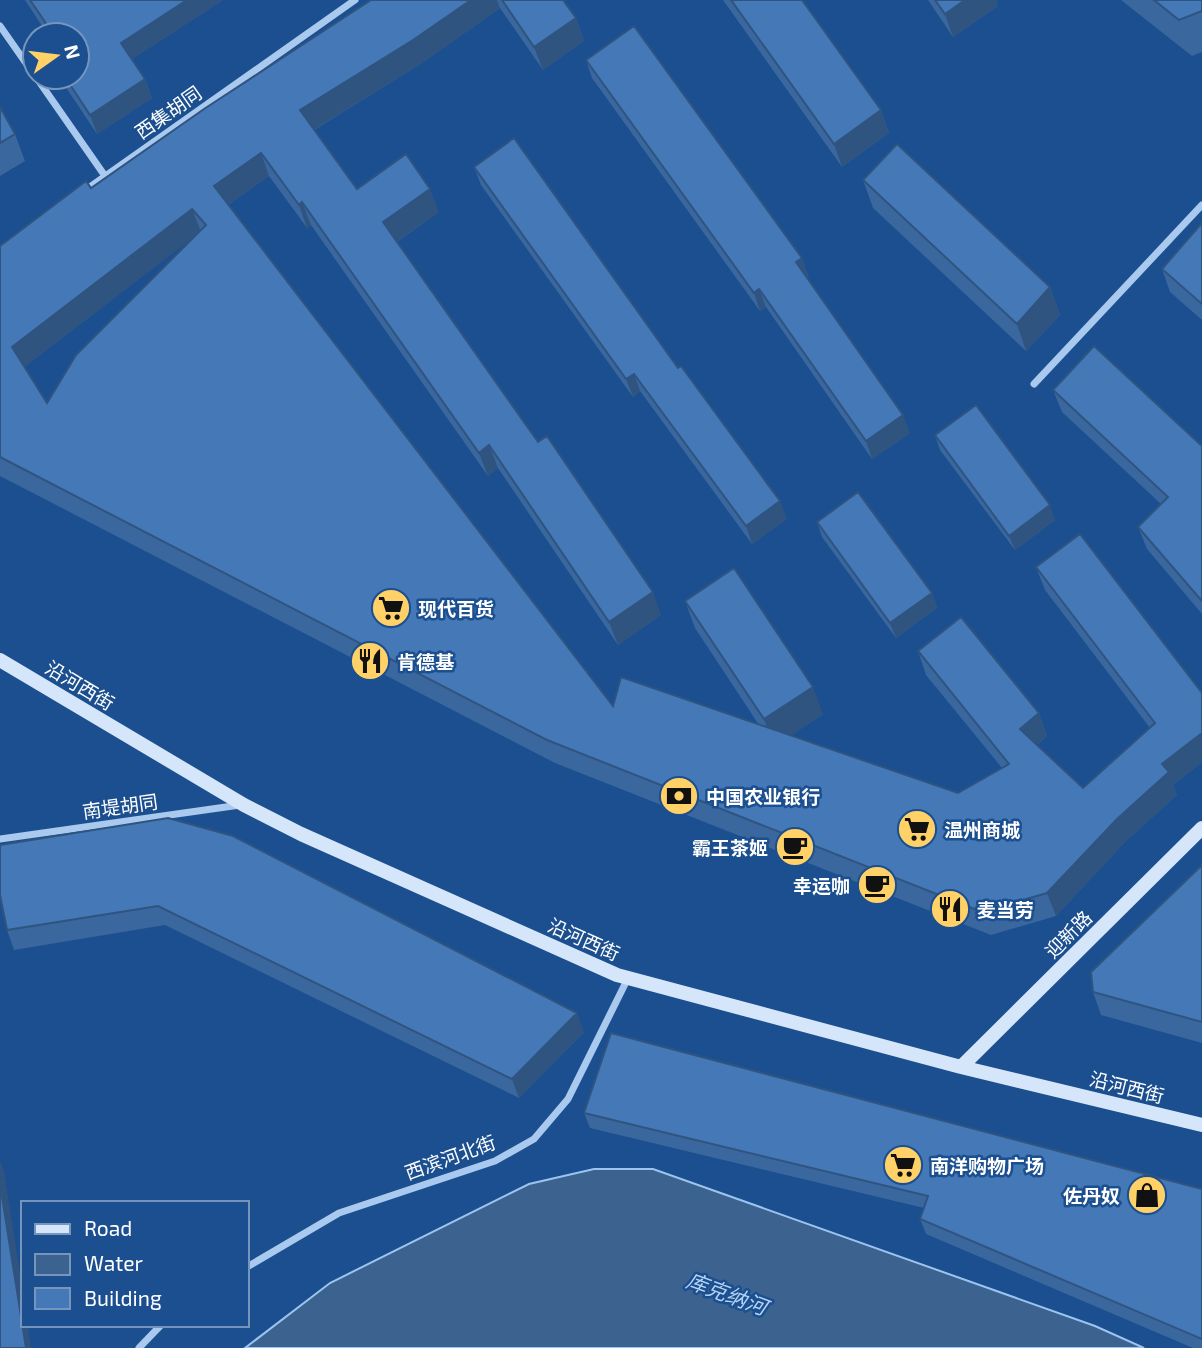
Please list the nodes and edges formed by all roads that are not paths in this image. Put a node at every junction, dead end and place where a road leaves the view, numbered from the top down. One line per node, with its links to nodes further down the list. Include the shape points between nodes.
1 (355, 0): 5 (street, 西集胡同)
2 (0, 26): 3 (street)
3 (21, 56)
4 (46, 91): 5 (street)
5 (105, 176): 6 (street, 西集胡同)
6 (74, 198)
7 (1202, 205): 8 (street)
8 (1034, 384)
9 (0, 660): 10 (main road, 沿河西街)
10 (244, 805): 12 (street, 南堤胡同); 13 (main road, 沿河西街)
11 (1202, 828): 14 (main road, 迎新路)
12 (0, 839)
13 (628, 978): 14 (main road, 沿河西街); 16 (street, 西滨河北街, via 568,1098 534,1139 495,1161 339,1213)
14 (961, 1067): 15 (main road, 沿河西街)
15 (1202, 1125)
16 (248, 1266)
17 (159, 1327): 18 (street)
18 (139, 1348)

